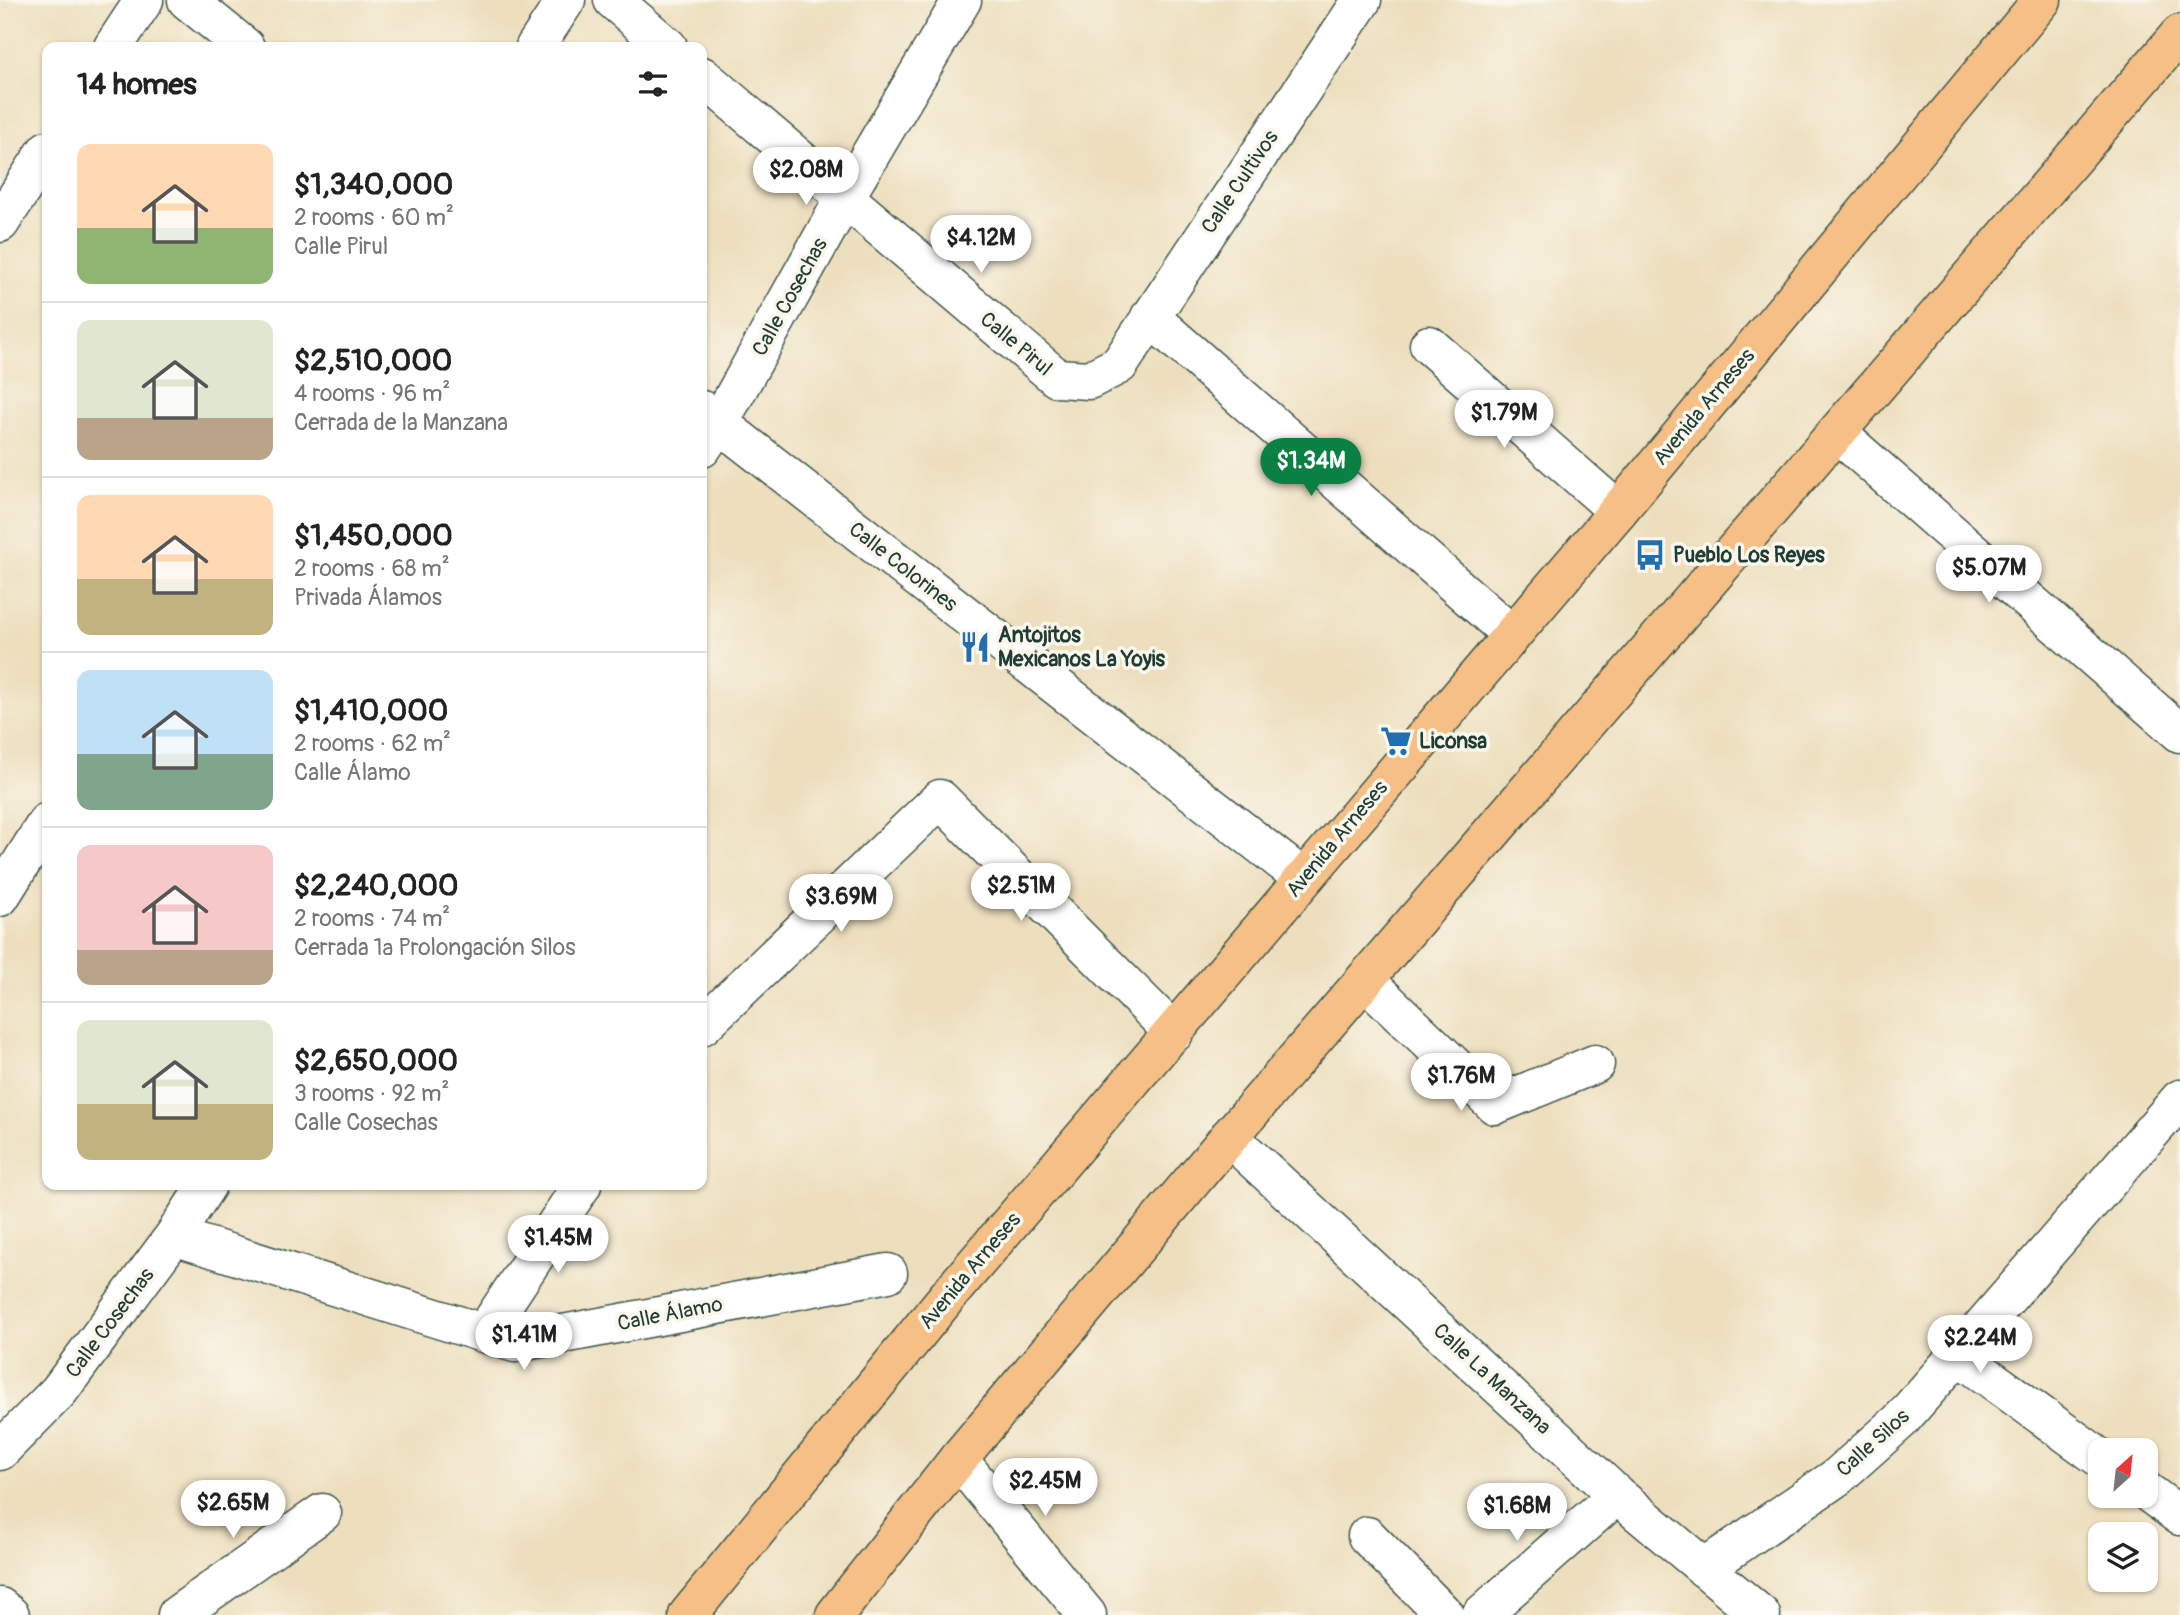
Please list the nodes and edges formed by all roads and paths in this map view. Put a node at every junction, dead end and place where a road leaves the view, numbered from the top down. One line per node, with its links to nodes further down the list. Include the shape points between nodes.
1 (144, 0): 9 (street)
2 (187, 0): 10 (street)
3 (566, 0): 11 (street)
4 (613, 0): 12 (street)
5 (962, 0): 15 (street, Calle Cosechas)
6 (1362, 0): 17 (street, Calle Cultivos)
7 (2042, 0): 22 (main road, Avenida Arneses)
8 (2180, 34): 21 (main road)
9 (116, 42)
10 (240, 42)
11 (538, 42)
12 (662, 42)
13 (707, 80): 15 (street, Calle Pirul)
14 (42, 158): 16 (street)
15 (844, 199): 19 (street, Calle Pirul, via 1057,378 1089,380); 20 (street, Calle Cosechas)
16 (0, 223)
17 (1150, 317): 19 (street, Calle Cultivos); 23 (street)
18 (1429, 345): 22 (street)
19 (1119, 365)
20 (708, 427): 26 (street, Calle Colorines)
21 (1837, 433): 24 (street); 28 (main road)
22 (1618, 511): 23 (main road, Avenida Arneses)
23 (1511, 634): 26 (main road, Avenida Arneses)
24 (2180, 733)
25 (42, 830): 27 (street)
26 (1303, 878): 30 (main road, Avenida Arneses)
27 (0, 897)
28 (1366, 980): 31 (street, via 1495,1105); 33 (main road)
29 (707, 1021): 30 (street, via 940,799)
30 (1174, 1032): 52 (main road, Avenida Arneses, via 947,1297)
31 (1595, 1064)
32 (2180, 1099): 39 (street, Calle Silos)
33 (1229, 1137): 42 (main road); 43 (street, Calle La Manzana)
34 (204, 1190): 36 (street, Calle Cosechas)
35 (579, 1190): 38 (street)
36 (174, 1236): 38 (street, Calle Álamo); 41 (street, Calle Cosechas, via 59,1391)
37 (888, 1273): 38 (street, Calle Álamo, via 515,1343)
38 (485, 1332)
39 (1958, 1355): 40 (street); 48 (street, Calle Silos, via 1900,1421 1837,1477)
40 (2088, 1449)
41 (0, 1451)
42 (958, 1460): 53 (main road); 54 (street)
43 (1617, 1494): 48 (street, Calle La Manzana); 56 (street)
44 (2158, 1500): 46 (street)
45 (322, 1513): 51 (street)
46 (2180, 1516)
47 (1367, 1536): 55 (street)
48 (1704, 1568): 57 (street, Calle La Manzana)
49 (0, 1607): 50 (street)
50 (9, 1615)
51 (177, 1615)
52 (688, 1615)
53 (835, 1615)
54 (1087, 1615)
55 (1446, 1615)
56 (1480, 1615)
57 (1761, 1615)

